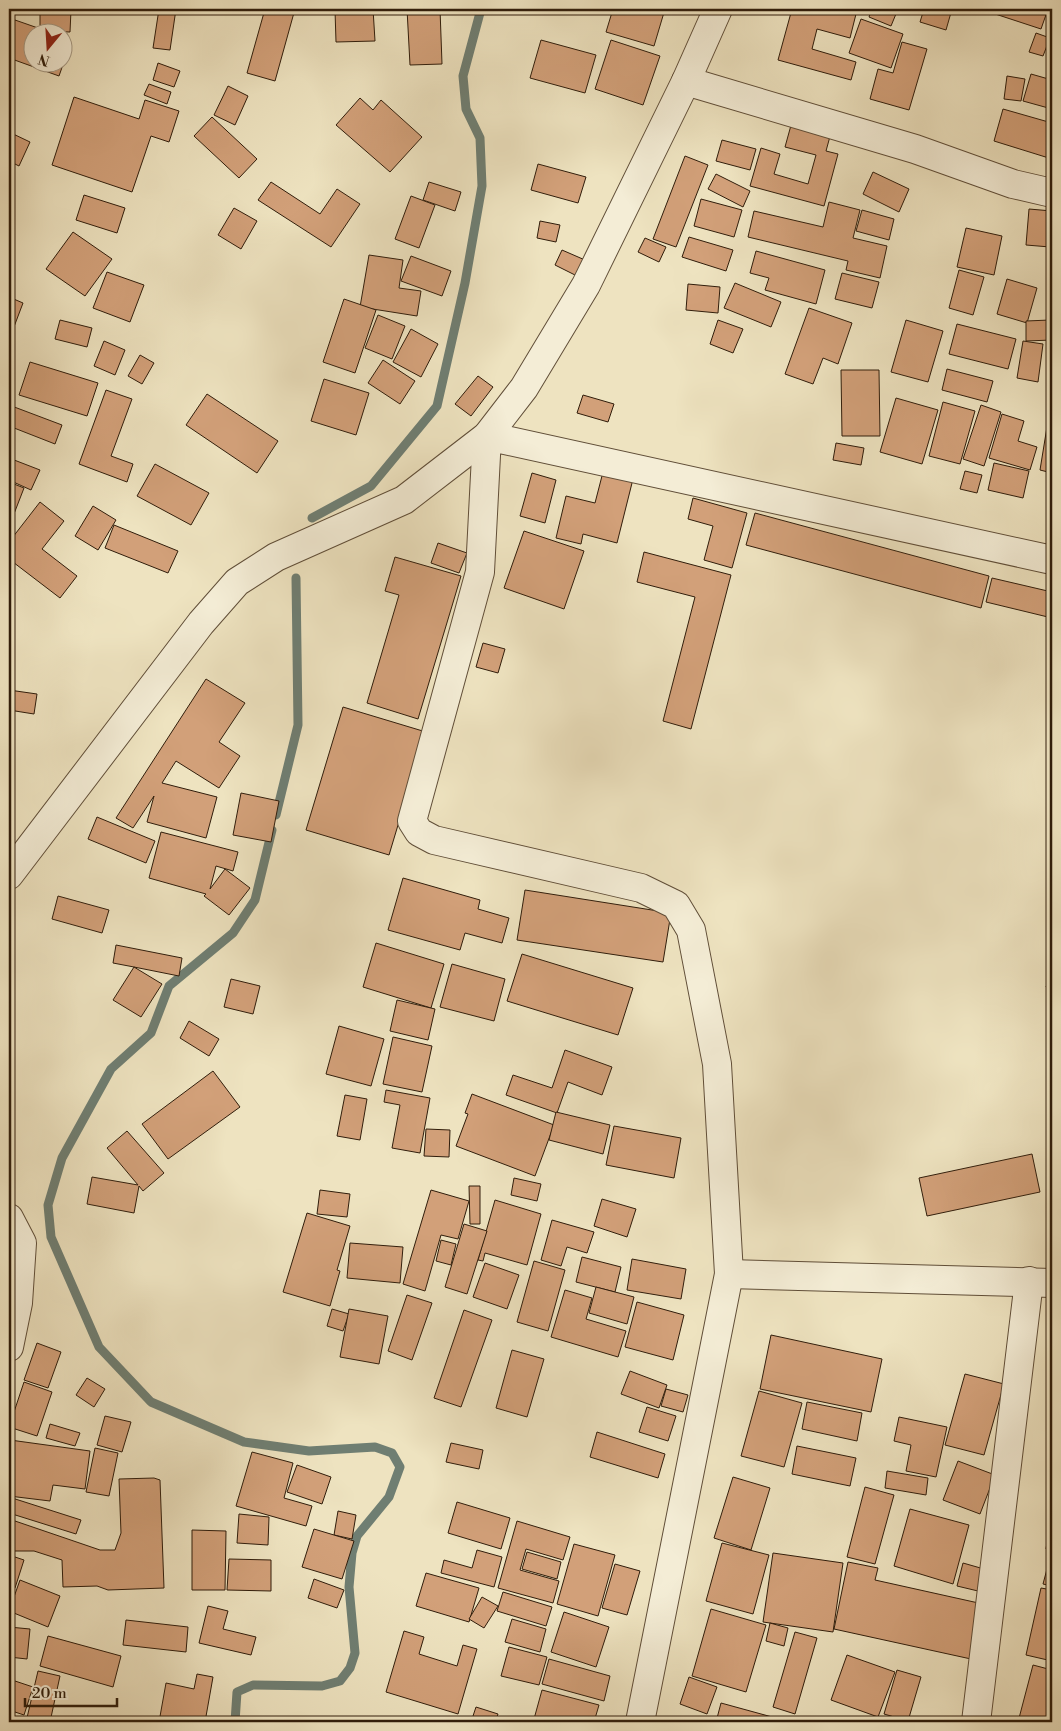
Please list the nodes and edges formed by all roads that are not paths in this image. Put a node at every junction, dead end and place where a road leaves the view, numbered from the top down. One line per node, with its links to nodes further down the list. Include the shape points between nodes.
1 (718, 9): 2 (street)
2 (686, 81): 3 (street, via 915,149 1013,184); 4 (street, via 586,286 524,388)
3 (1052, 194)
4 (487, 436): 5 (street); 6 (street, via 404,500 276,557 237,582 201,623); 8 (street, via 480,572 412,820 419,832 434,840 642,888 676,906 691,930 717,1064)
5 (1052, 560)
6 (9, 875)
7 (9, 1218): 10 (street, via 22,1243 18,1303)
8 (729, 1274): 9 (street); 11 (street)
9 (1040, 1282): 12 (street)
10 (9, 1347)
11 (640, 1722)
12 (976, 1722)

